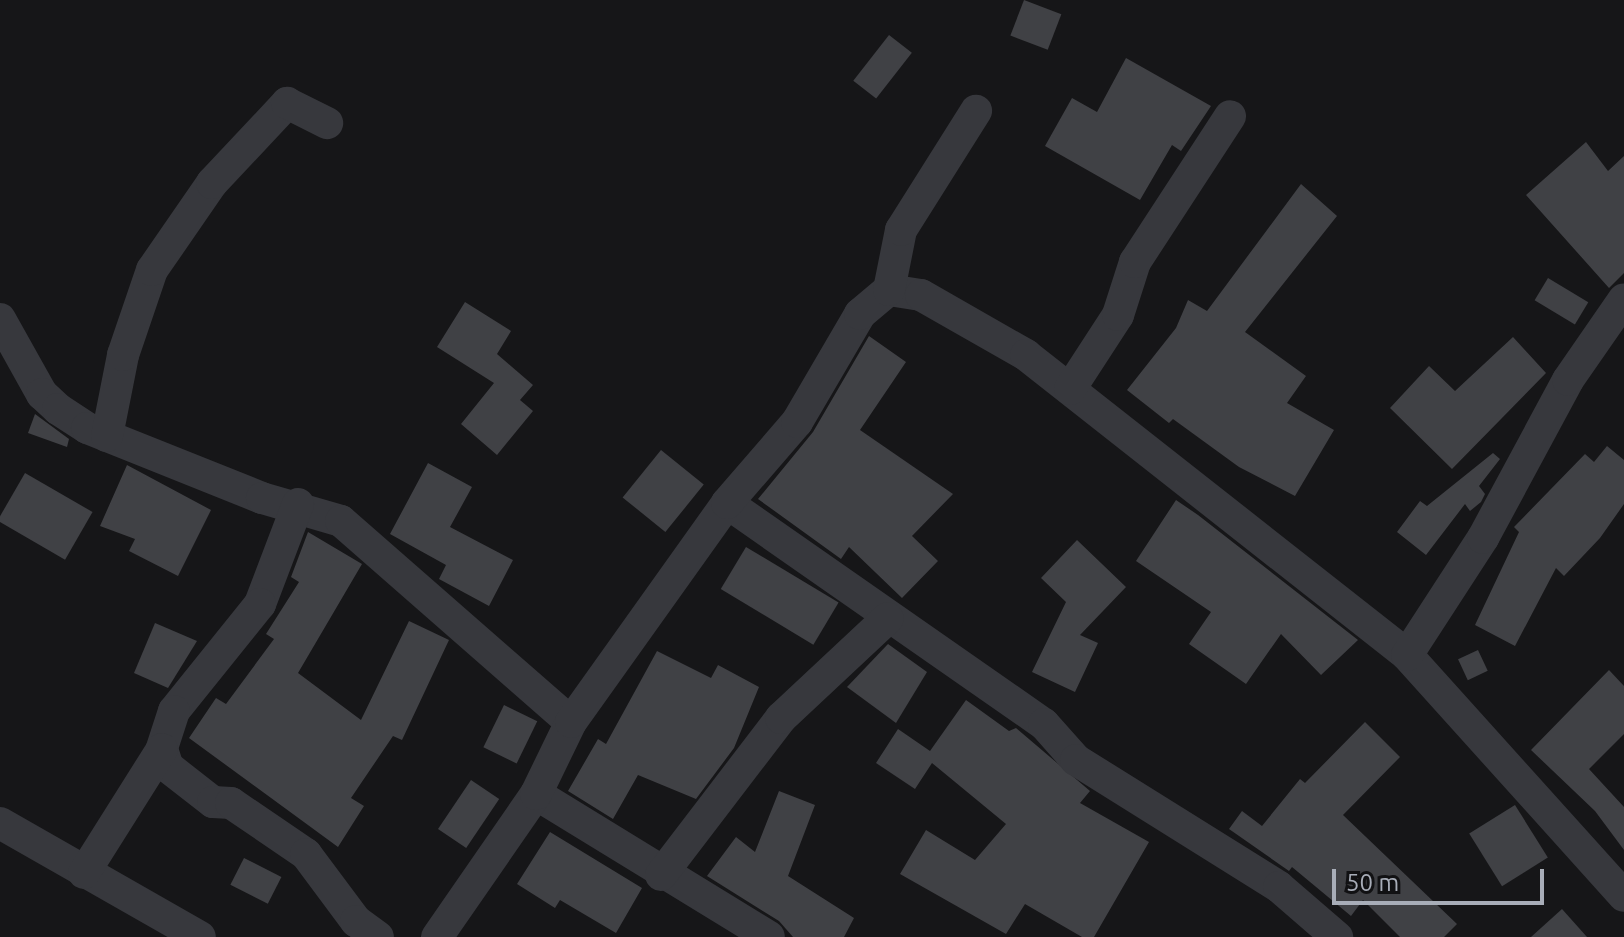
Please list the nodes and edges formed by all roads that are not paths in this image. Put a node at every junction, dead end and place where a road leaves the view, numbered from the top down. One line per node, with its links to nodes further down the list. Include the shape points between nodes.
1 (976, 111): 4 (street, via 901,230)
2 (1230, 116): 7 (street, via 1135,262 1118,315)
3 (327, 123): 8 (street, via 287,103 212,183 152,270 123,355)
4 (889, 290): 7 (street, via 921,295 953,311); 9 (street, via 860,314 797,422)
5 (1624, 299): 12 (street, via 1568,380 1483,538)
6 (0, 319): 8 (street, via 42,394)
7 (1070, 389): 12 (street)
8 (107, 436): 10 (street, via 262,498)
9 (727, 503): 11 (street); 13 (street)
10 (298, 504): 13 (street, via 341,521 384,552); 14 (street, via 260,604 174,711)
11 (888, 618): 18 (street, via 781,718); 24 (street, via 1044,724 1076,760 1279,887)
12 (1407, 655): 19 (street)
13 (571, 722): 15 (street)
14 (162, 749): 17 (street); 21 (street, via 168,767 213,802 231,803 306,854 356,921)
15 (536, 794): 18 (street); 22 (street)
16 (0, 823): 17 (street)
17 (84, 873): 20 (street)
18 (661, 875): 23 (street)
19 (1624, 896)
20 (200, 937)
21 (378, 937)
22 (437, 937)
23 (769, 937)
24 (1337, 937)

